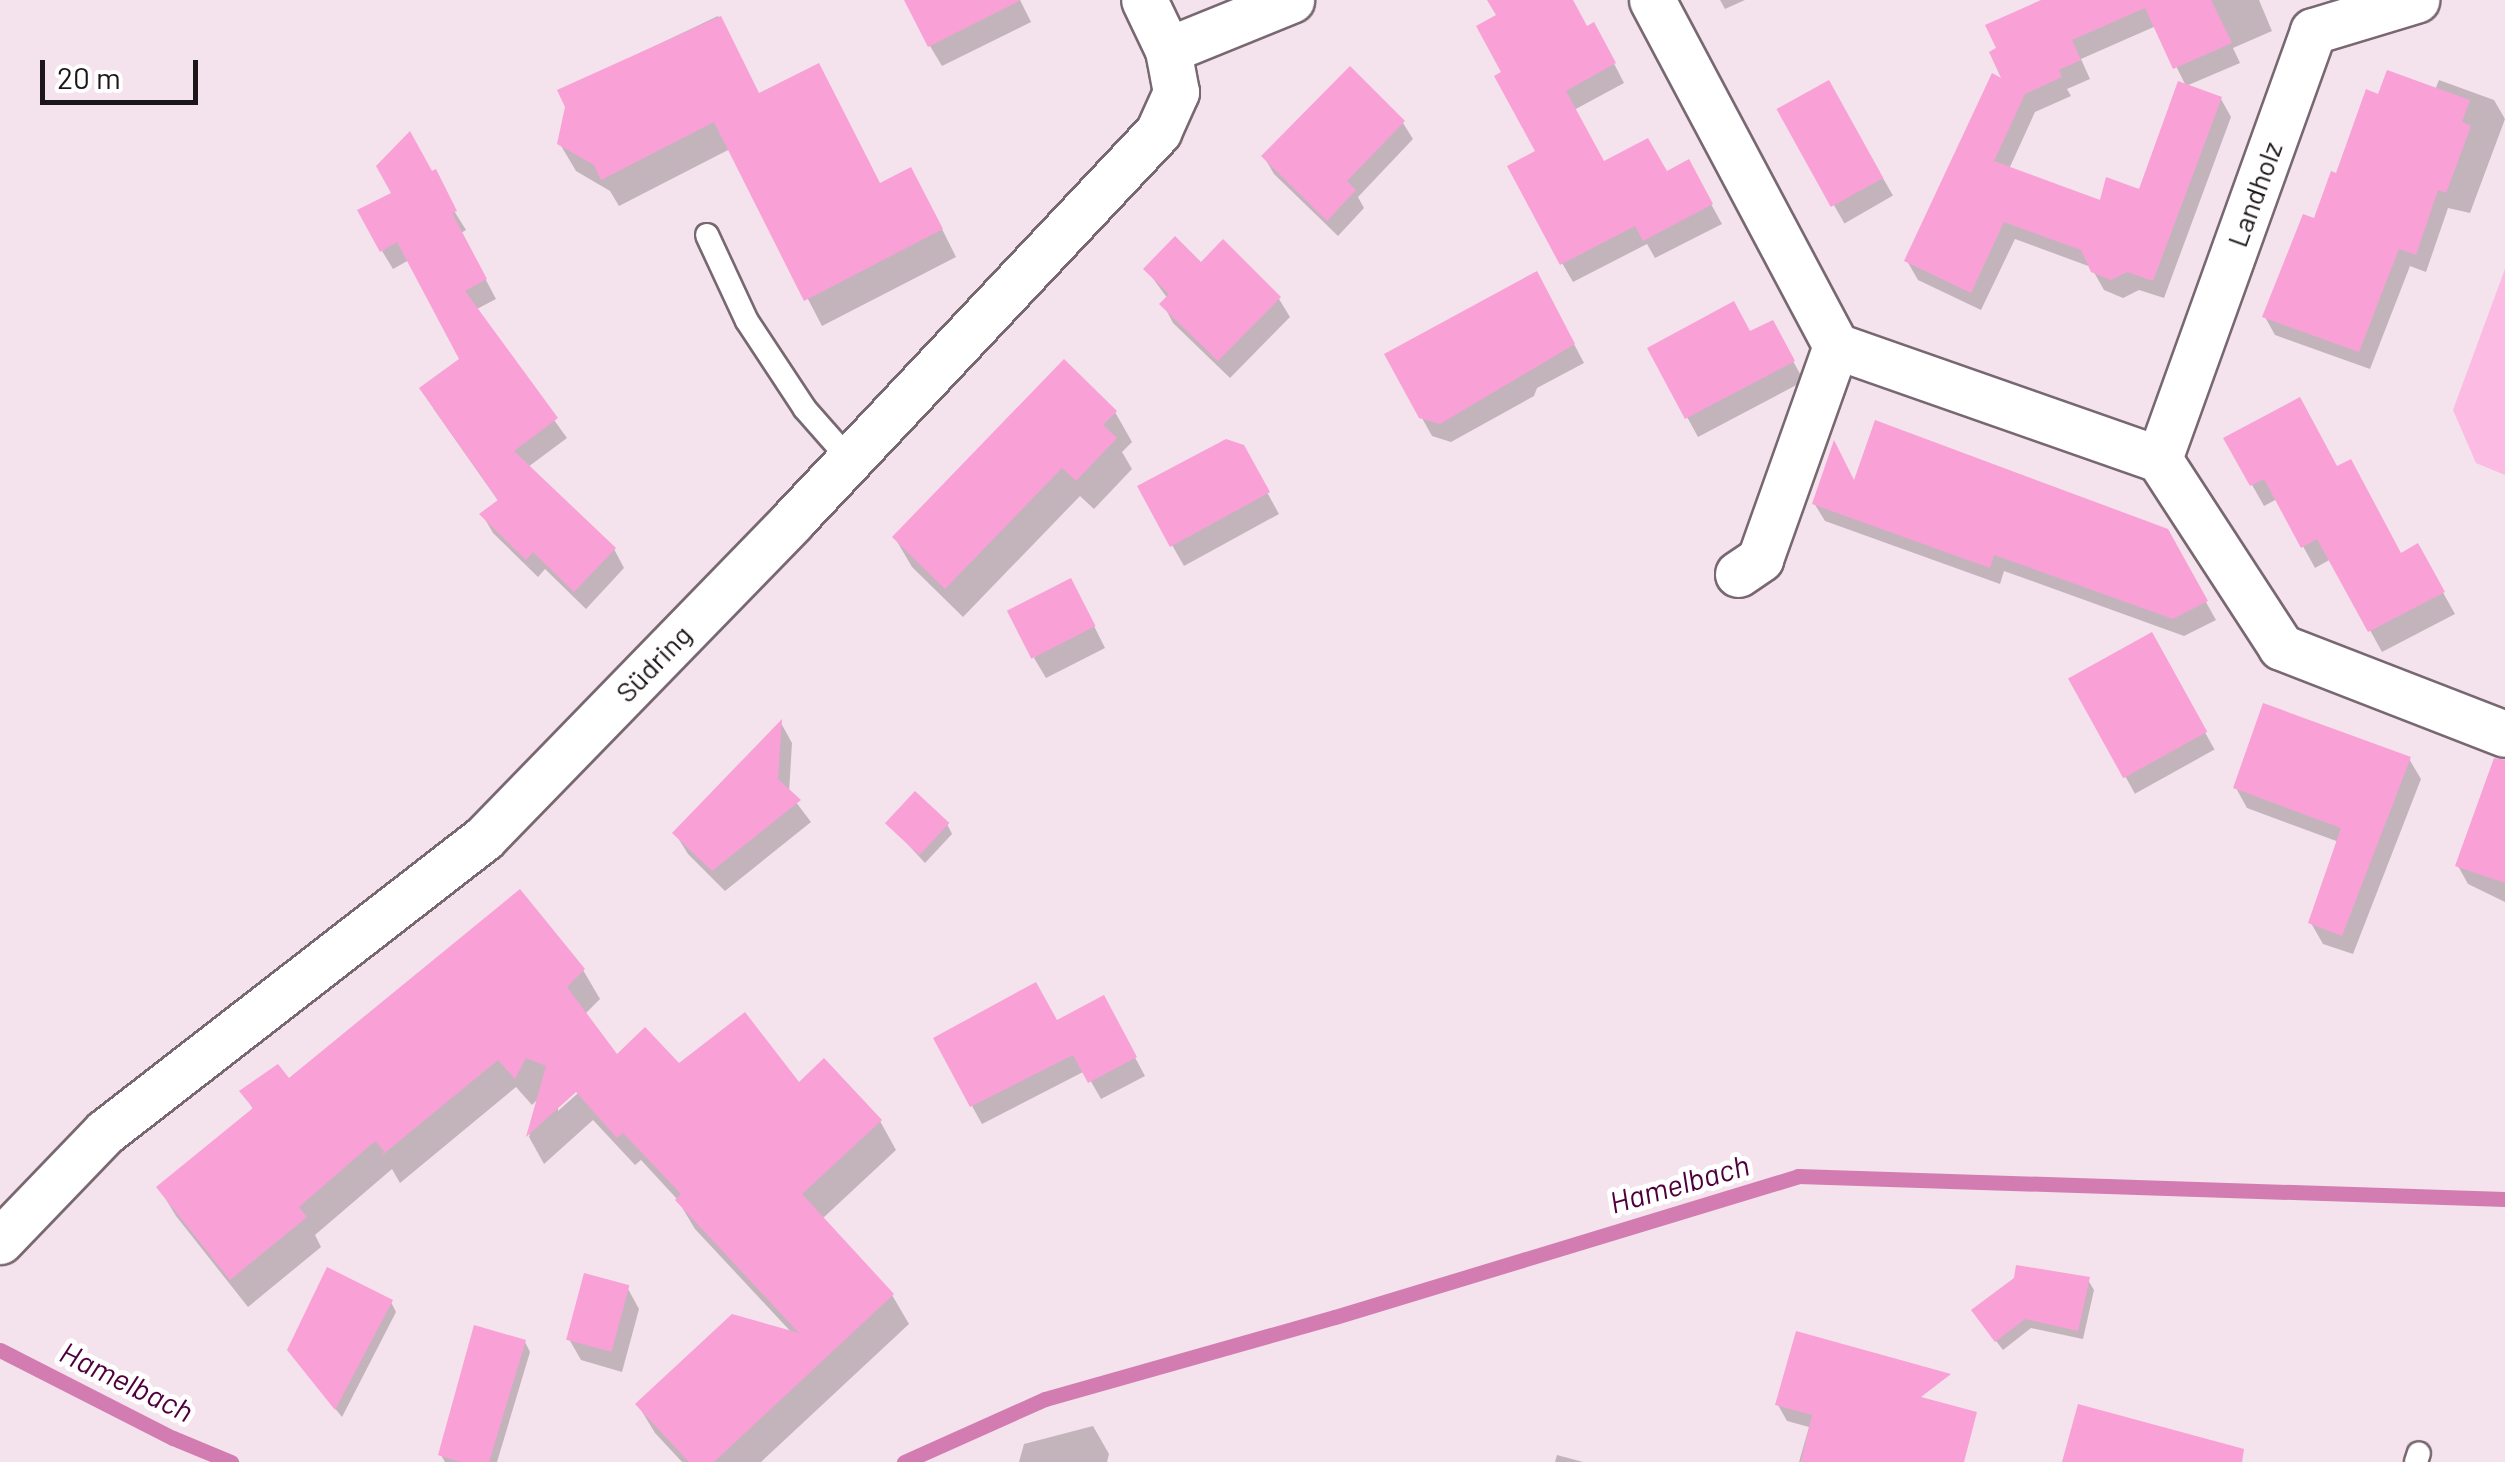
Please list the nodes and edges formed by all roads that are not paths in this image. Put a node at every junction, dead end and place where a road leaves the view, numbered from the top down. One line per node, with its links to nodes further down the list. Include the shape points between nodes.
1 (1144, 0): 5 (street, Südring)
2 (1290, 0): 5 (street)
3 (1652, 0): 7 (street)
4 (2416, 0): 8 (street, Landholz, via 2313,31)
5 (1168, 50): 9 (street, Südring, via 1176,92 1158,132)
6 (708, 235): 9 (lane, via 747,321 805,409)
7 (1836, 346): 8 (street); 10 (street, via 1760,559)
8 (2159, 458): 11 (street, via 2280,647)
9 (849, 459): 12 (street, Südring, via 484,838 105,1132)
10 (1738, 574)
11 (2505, 734)
12 (0, 1242)

